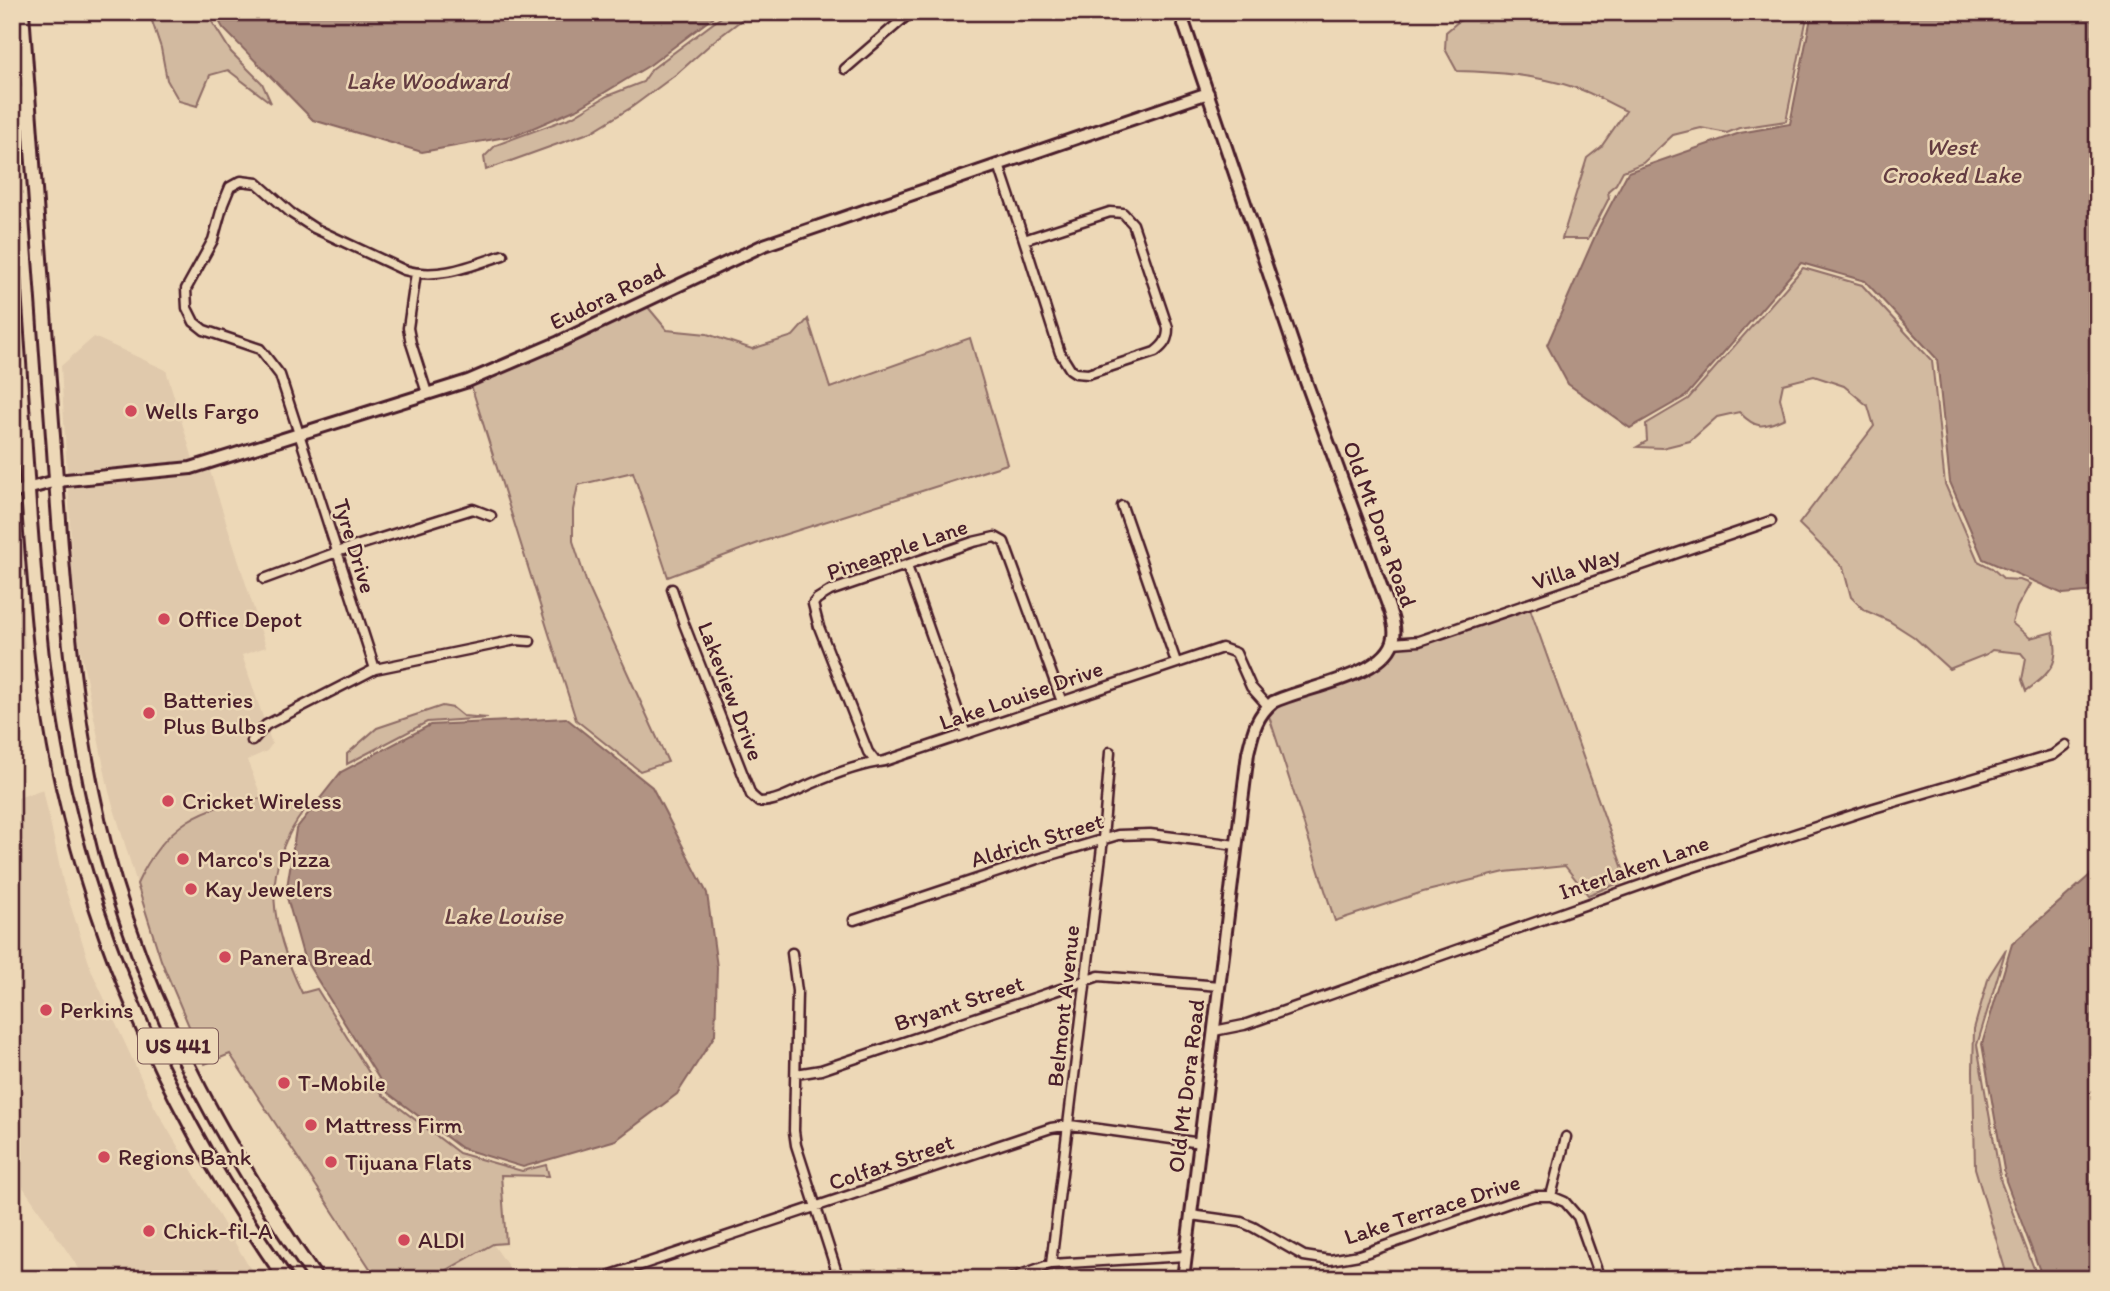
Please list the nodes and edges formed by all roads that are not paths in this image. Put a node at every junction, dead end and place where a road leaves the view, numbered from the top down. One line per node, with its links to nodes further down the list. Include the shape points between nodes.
1 (22, 12): 7 (main road, US 441)
2 (911, 12): 4 (street)
3 (1180, 12): 6 (street, Old Mt Dora Road)
4 (845, 69)
5 (12, 75): 7 (main road)
6 (1208, 93): 8 (street, Eudora Road); 26 (street, Old Mt Dora Road, via 1388,605 1394,624)
7 (32, 156): 15 (main road, US 441)
8 (999, 165): 9 (street); 13 (street, Eudora Road, via 764,245 508,365)
9 (1024, 240): 9 (street, via 1110,212 1123,213 1133,224 1168,328 1166,341 1154,352 1088,374 1070,369 1060,353)
10 (503, 255): 12 (street, via 447,272)
11 (12, 262): 16 (main road, US 441)
12 (416, 273): 13 (street, via 408,328); 14 (street, Tyre Drive, via 314,228 257,183 241,181 230,187 213,240 186,289 187,308 204,330 253,345 267,355 280,375)
13 (427, 393): 14 (street, Eudora Road)
14 (299, 434): 15 (street, Eudora Road, via 191,468); 21 (street, Tyre Drive)
15 (56, 481): 16 (street, Eudora Road); 44 (main road, US 441, via 67,637 91,789 131,932)
16 (28, 488): 17 (street, Eudora Road); 46 (main road, US 441, via 39,639 63,788 107,940)
17 (12, 493)
18 (1122, 506): 27 (street)
19 (491, 516): 21 (street, via 473,509)
20 (1772, 521): 26 (street, Villa Way, via 1419,641)
21 (337, 552): 23 (street); 28 (street, Tyre Drive)
22 (907, 566): 29 (street, Pineapple Lane, via 974,542 995,537 1004,542); 31 (street); 35 (street, Pineapple Lane, via 830,591 813,604)
23 (264, 579)
24 (672, 589): 36 (street, Lakeview Drive, via 751,795)
25 (530, 641): 28 (street)
26 (1392, 643): 30 (street, Old Mt Dora Road, via 1371,666)
27 (1176, 663): 29 (street, Lake Louise Drive); 30 (street, Lake Louise Drive, via 1222,648 1233,651 1251,687)
28 (375, 669): 32 (street, via 265,725)
29 (1062, 702): 31 (street, Lake Louise Drive)
30 (1268, 706): 38 (street, Old Mt Dora Road, via 1257,720 1248,753)
31 (966, 734): 35 (street, Lake Louise Drive)
32 (252, 741)
33 (2066, 745): 43 (street, Interlaken Lane, via 2053,755 1675,873)
34 (1110, 752): 37 (street, Belmont Avenue)
35 (875, 761): 36 (street, Lake Louise Drive)
36 (759, 802)
37 (1103, 839): 38 (street, Aldrich Street, via 1131,833); 39 (street, Aldrich Street); 41 (street, Belmont Avenue)
38 (1236, 845): 42 (street, Old Mt Dora Road)
39 (854, 920)
40 (792, 953): 45 (street, via 797,991)
41 (1085, 981): 42 (street, Bryant Street, via 1099,976); 45 (street, Bryant Street, via 821,1070); 47 (street, Belmont Avenue)
42 (1219, 986): 43 (street, Old Mt Dora Road)
43 (1214, 1031): 49 (street, Old Mt Dora Road)
44 (188, 1067): 46 (main road); 56 (main road, US 441, via 237,1160)
45 (796, 1074): 51 (street, via 796,1145)
46 (163, 1076): 55 (main road, US 441, via 214,1169)
47 (1070, 1125): 49 (street, Colfax Street); 51 (street, Colfax Street, via 1036,1132); 54 (street, Belmont Avenue)
48 (1566, 1137): 50 (street)
49 (1201, 1143): 52 (street, Old Mt Dora Road)
50 (1551, 1196): 52 (street, Lake Terrace Drive, via 1509,1203 1359,1255 1330,1260 1304,1256 1241,1223); 61 (street, Lake Terrace Drive, via 1565,1202 1578,1217)
51 (815, 1208): 57 (street, Colfax Street); 58 (street)
52 (1191, 1215): 53 (street, Old Mt Dora Road)
53 (1185, 1256): 54 (street); 60 (street, Old Mt Dora Road)
54 (1052, 1264): 59 (street)
55 (286, 1279)
56 (316, 1279)
57 (599, 1279)
58 (839, 1279)
59 (1009, 1279)
60 (1182, 1279)
61 (1600, 1279)

